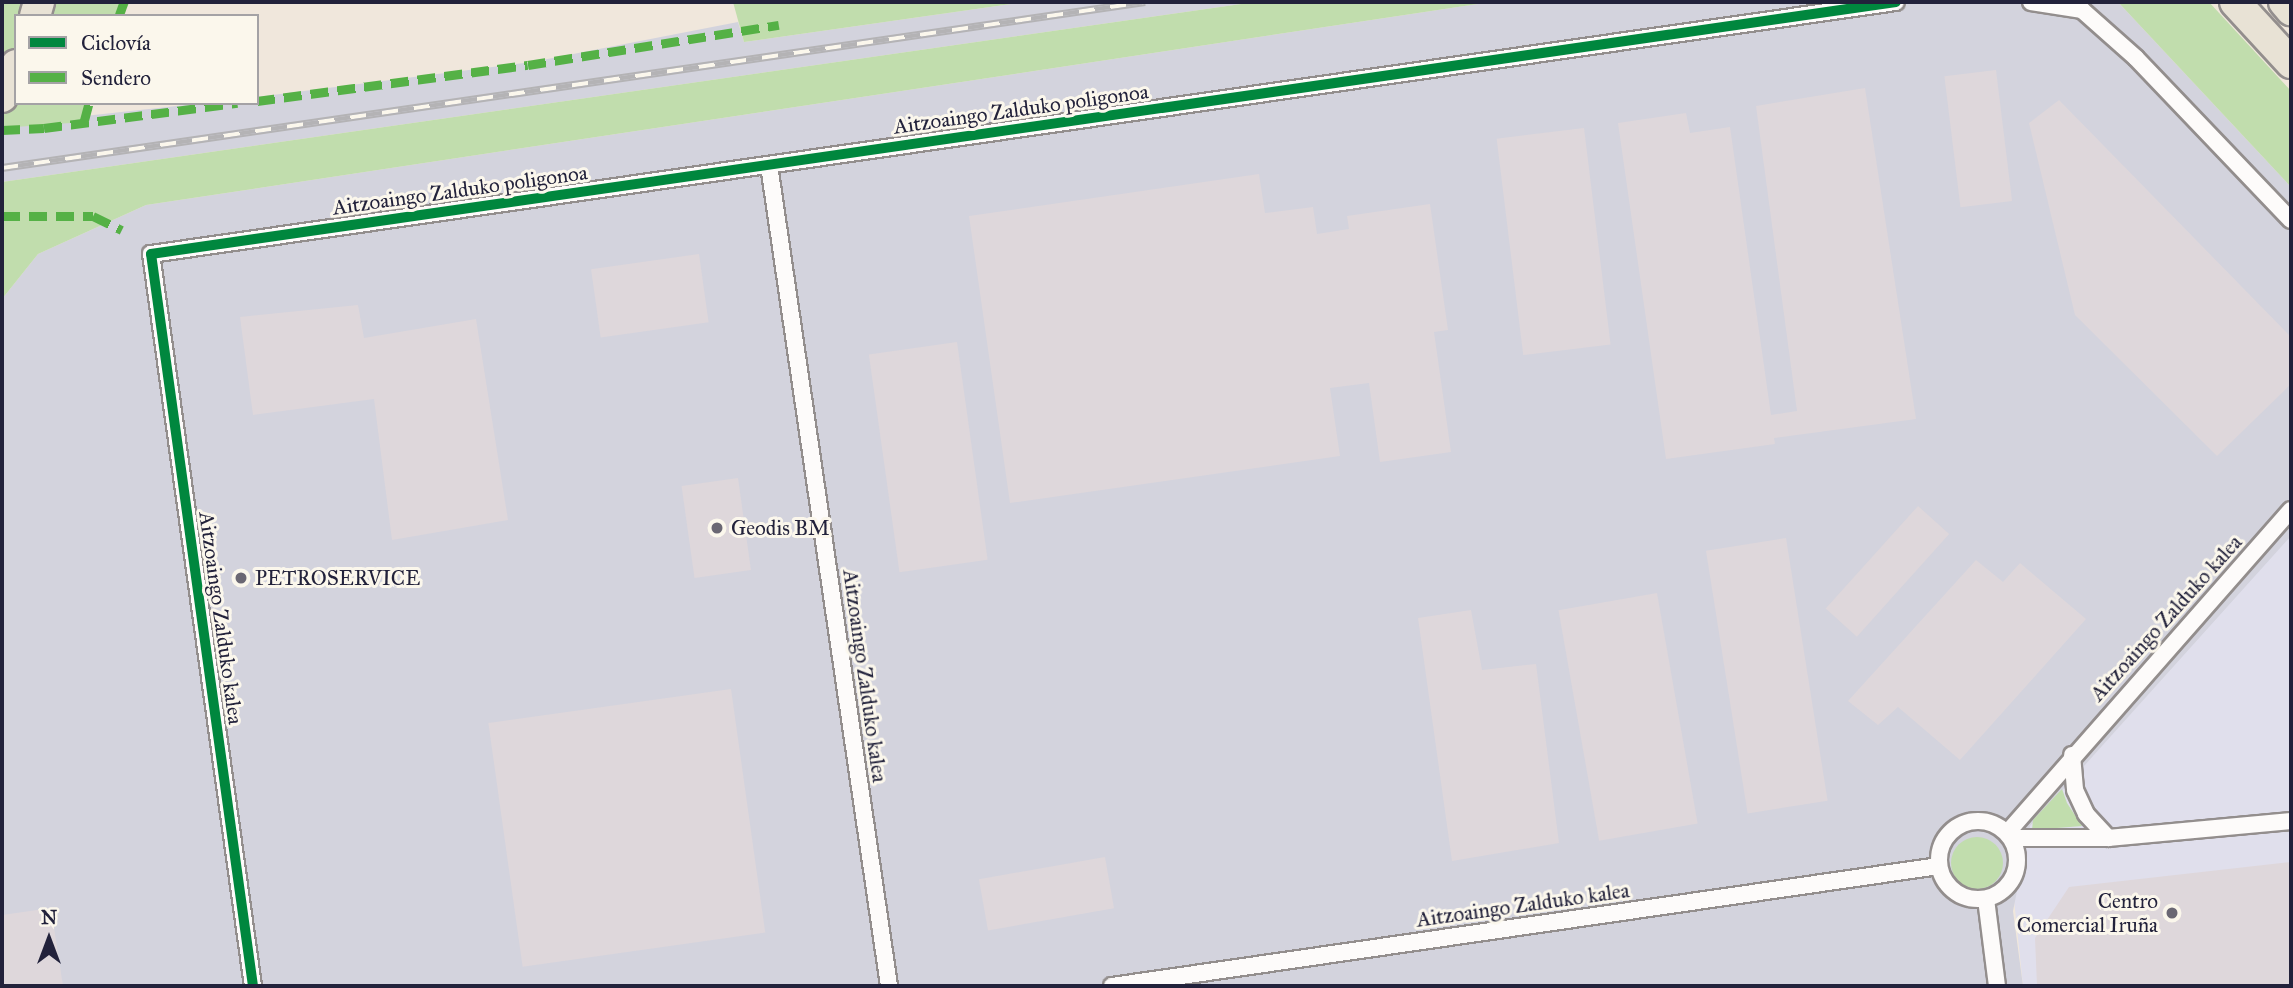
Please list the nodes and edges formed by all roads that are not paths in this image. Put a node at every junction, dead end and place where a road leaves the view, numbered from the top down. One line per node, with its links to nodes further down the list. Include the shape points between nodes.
1 (1896, 2): 9 (street, Aitzoaingo Zalduko poligonoa)
2 (2031, 2): 10 (street, via 2081,10 2136,58)
3 (2235, 2): 6 (highway)
4 (2284, 2): 5 (highway)
5 (2291, 10)
6 (2291, 63)
7 (14, 70): 8 (highway)
8 (2, 97)
9 (769, 165): 11 (street, Aitzoaingo Zalduko poligonoa); 20 (street, Aitzoaingo Zalduko kalea)
10 (2291, 220)
11 (152, 254): 19 (street, Aitzoaingo Zalduko kalea)
12 (2291, 510): 13 (street, Aitzoaingo Zalduko kalea)
13 (2072, 755): 15 (street, Aitzoaingo Zalduko kalea); 16 (street, via 2075,790 2086,814)
14 (2291, 821): 16 (street)
15 (2009, 836): 16 (street); 17 (street, via 1996,825 1964,824 1944,841); 18 (street, via 2018,864 2013,880)
16 (2108, 838)
17 (1939, 866): 18 (street, via 1949,887 1960,895); 21 (street, Aitzoaingo Zalduko kalea)
18 (1986, 898): 22 (street)
19 (253, 986)
20 (889, 986)
21 (1112, 986)
22 (1997, 986)

